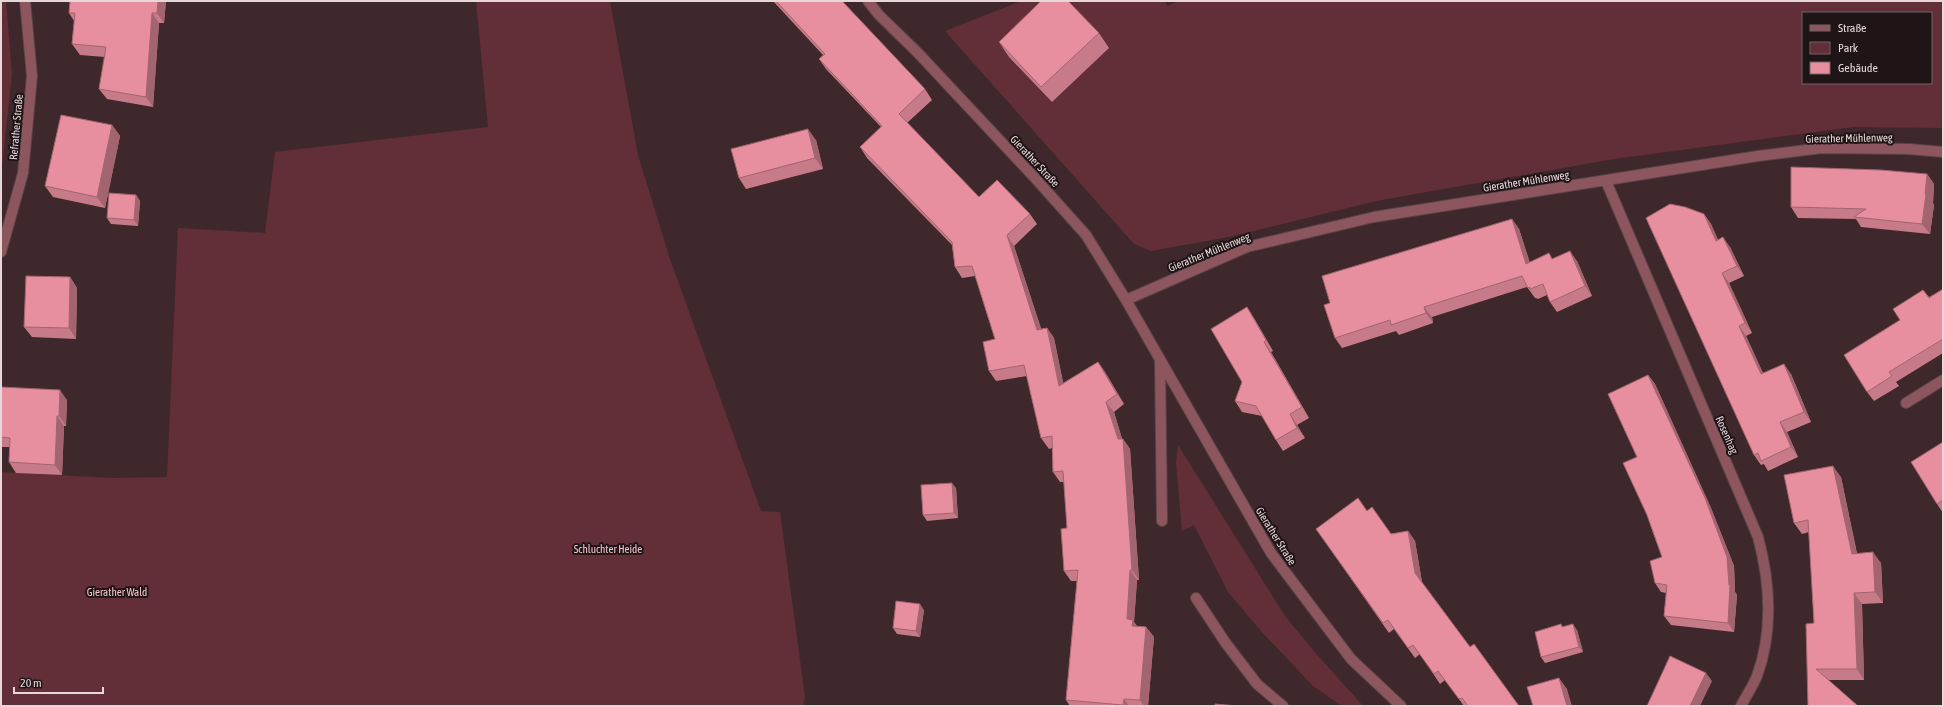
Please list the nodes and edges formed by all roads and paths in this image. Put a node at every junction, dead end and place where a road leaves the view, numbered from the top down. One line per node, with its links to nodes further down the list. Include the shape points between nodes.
1 (25, 1): 5 (street, Refrather Straße, via 32,76 23,173)
2 (868, 1): 6 (street, Gierather Straße, via 1086,235)
3 (1943, 152): 4 (street, Gierather Mühlenweg, via 1909,148 1822,148)
4 (1606, 181): 6 (street, Gierather Mühlenweg, via 1374,217 1247,247); 14 (street, Rosenhag, via 1758,537 1766,569 1768,631 1757,676)
5 (1, 252)
6 (1126, 300): 7 (street, Gierather Straße)
7 (1160, 357): 10 (street); 13 (street, Gierather Straße, via 1271,554 1351,659)
8 (1943, 380): 9 (street)
9 (1906, 403)
10 (1162, 521)
11 (1196, 598): 12 (street, via 1257,684)
12 (1283, 706)
13 (1401, 706)
14 (1741, 706)

